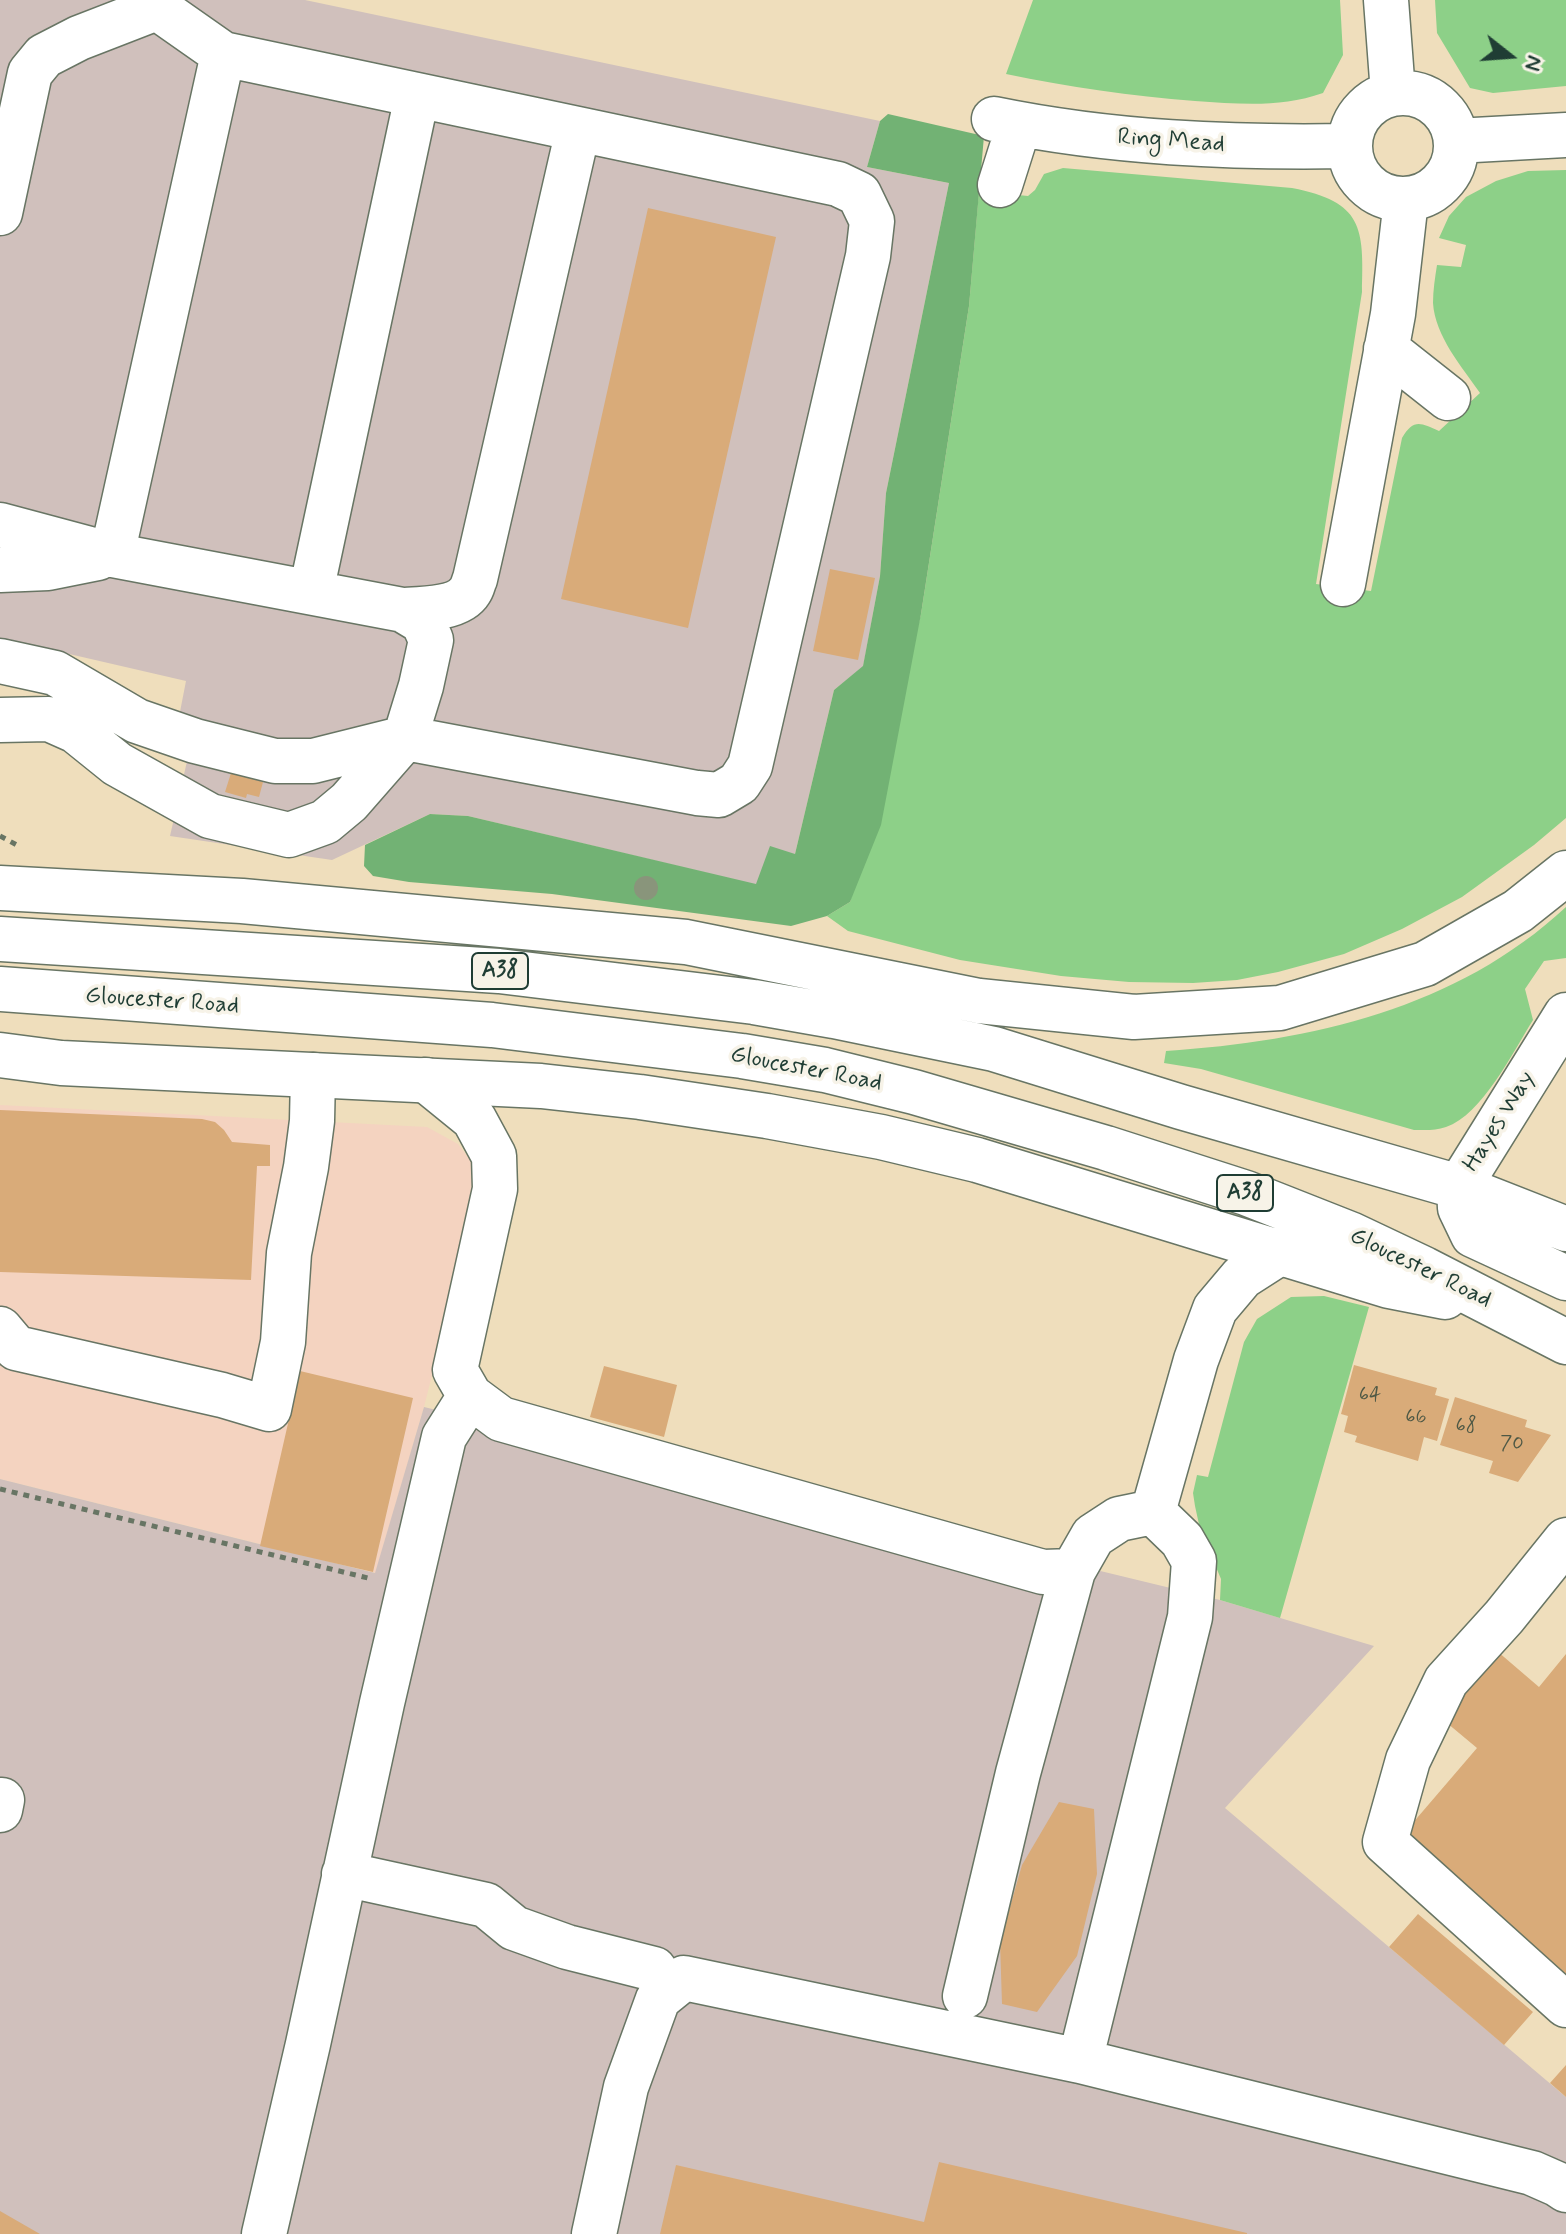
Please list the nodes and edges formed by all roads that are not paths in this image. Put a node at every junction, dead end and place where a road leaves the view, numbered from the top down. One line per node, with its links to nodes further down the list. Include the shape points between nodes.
1 (1386, 0): 4 (main road)
2 (152, 4): 3 (main road); 12 (main road, via 44,56 30,73)
3 (223, 54): 5 (main road); 16 (main road)
4 (1393, 93): 8 (main road, via 1427,98 1442,109); 9 (main road, via 1371,103 1355,122)
5 (417, 96): 6 (main road); 19 (main road)
6 (578, 130): 20 (main road, via 470,593 438,608); 25 (main road, via 838,184 859,194 872,221 750,766 739,783 719,795)
7 (1566, 135): 8 (main road)
8 (1456, 141): 11 (main road, via 1454,162 1443,181 1427,194)
9 (1349, 146): 10 (main road, Ring Mead, via 1191,145 1006,122); 11 (main road, via 1352,163 1373,191)
10 (1000, 185)
11 (1406, 200): 13 (main road)
12 (0, 213)
13 (1386, 349): 14 (main road); 18 (main road)
14 (1448, 398)
15 (0, 525): 16 (main road)
16 (112, 555): 17 (main road, via 48,568); 19 (main road)
17 (0, 570)
18 (1343, 584)
19 (311, 592): 20 (main road)
20 (403, 610): 25 (main road, via 423,622 431,640)
21 (0, 661): 25 (main road, via 55,673 137,721 275,761 313,761)
22 (0, 703): 23 (main road)
23 (49, 719): 24 (main road); 25 (main road, via 210,816 289,835 325,822 349,802)
24 (0, 720)
25 (405, 738)
26 (0, 867): 28 (main road)
27 (1566, 873): 28 (main road, via 1518,911 1425,964 1280,1008 1134,1017 979,1001 686,942 242,901)
28 (18, 890)
29 (0, 939): 37 (main road, A38, via 514,973 754,1002 994,1049)
30 (0, 989): 41 (main road, Gloucester Road / A38, via 492,1025 825,1070 1175,1169 1350,1234)
31 (1566, 1015): 37 (main road, Hayes Way)
32 (0, 1055): 33 (main road)
33 (61, 1063): 34 (main road); 35 (main road)
34 (0, 1068)
35 (313, 1075): 36 (main road); 42 (main road, via 312,1121 289,1253 283,1342 269,1409 16,1348)
36 (426, 1080): 39 (main road, via 640,1097 881,1137 977,1160); 44 (main road, via 474,1119 494,1156 495,1189 455,1370)
37 (1459, 1187): 38 (main road, A38); 40 (main road, via 1460,1208 1473,1235)
38 (1566, 1229)
39 (1281, 1252): 41 (main road, via 1389,1286); 45 (main road, via 1242,1277 1215,1309)
40 (1566, 1278)
41 (1498, 1307): 43 (main road, Gloucester Road / A38)
42 (0, 1329)
43 (1566, 1342)
44 (470, 1396): 47 (main road, via 501,1419 1043,1572); 48 (main road, via 444,1437)
45 (1153, 1512): 47 (main road, via 1119,1519 1093,1536); 52 (main road, via 1182,1540 1194,1561 1190,1617)
46 (1566, 1540): 51 (main road, via 1446,1681 1408,1760 1385,1842)
47 (1073, 1571): 50 (main road)
48 (344, 1874): 49 (main road, via 486,1905 514,1928 654,1969); 54 (main road)
49 (668, 1990): 52 (main road, via 684,1978); 55 (main road, via 658,1999 626,2087)
50 (965, 1996)
51 (1566, 2005)
52 (1080, 2061): 53 (main road, via 1532,2173)
53 (1566, 2190)
54 (264, 2234)
55 (594, 2234)

